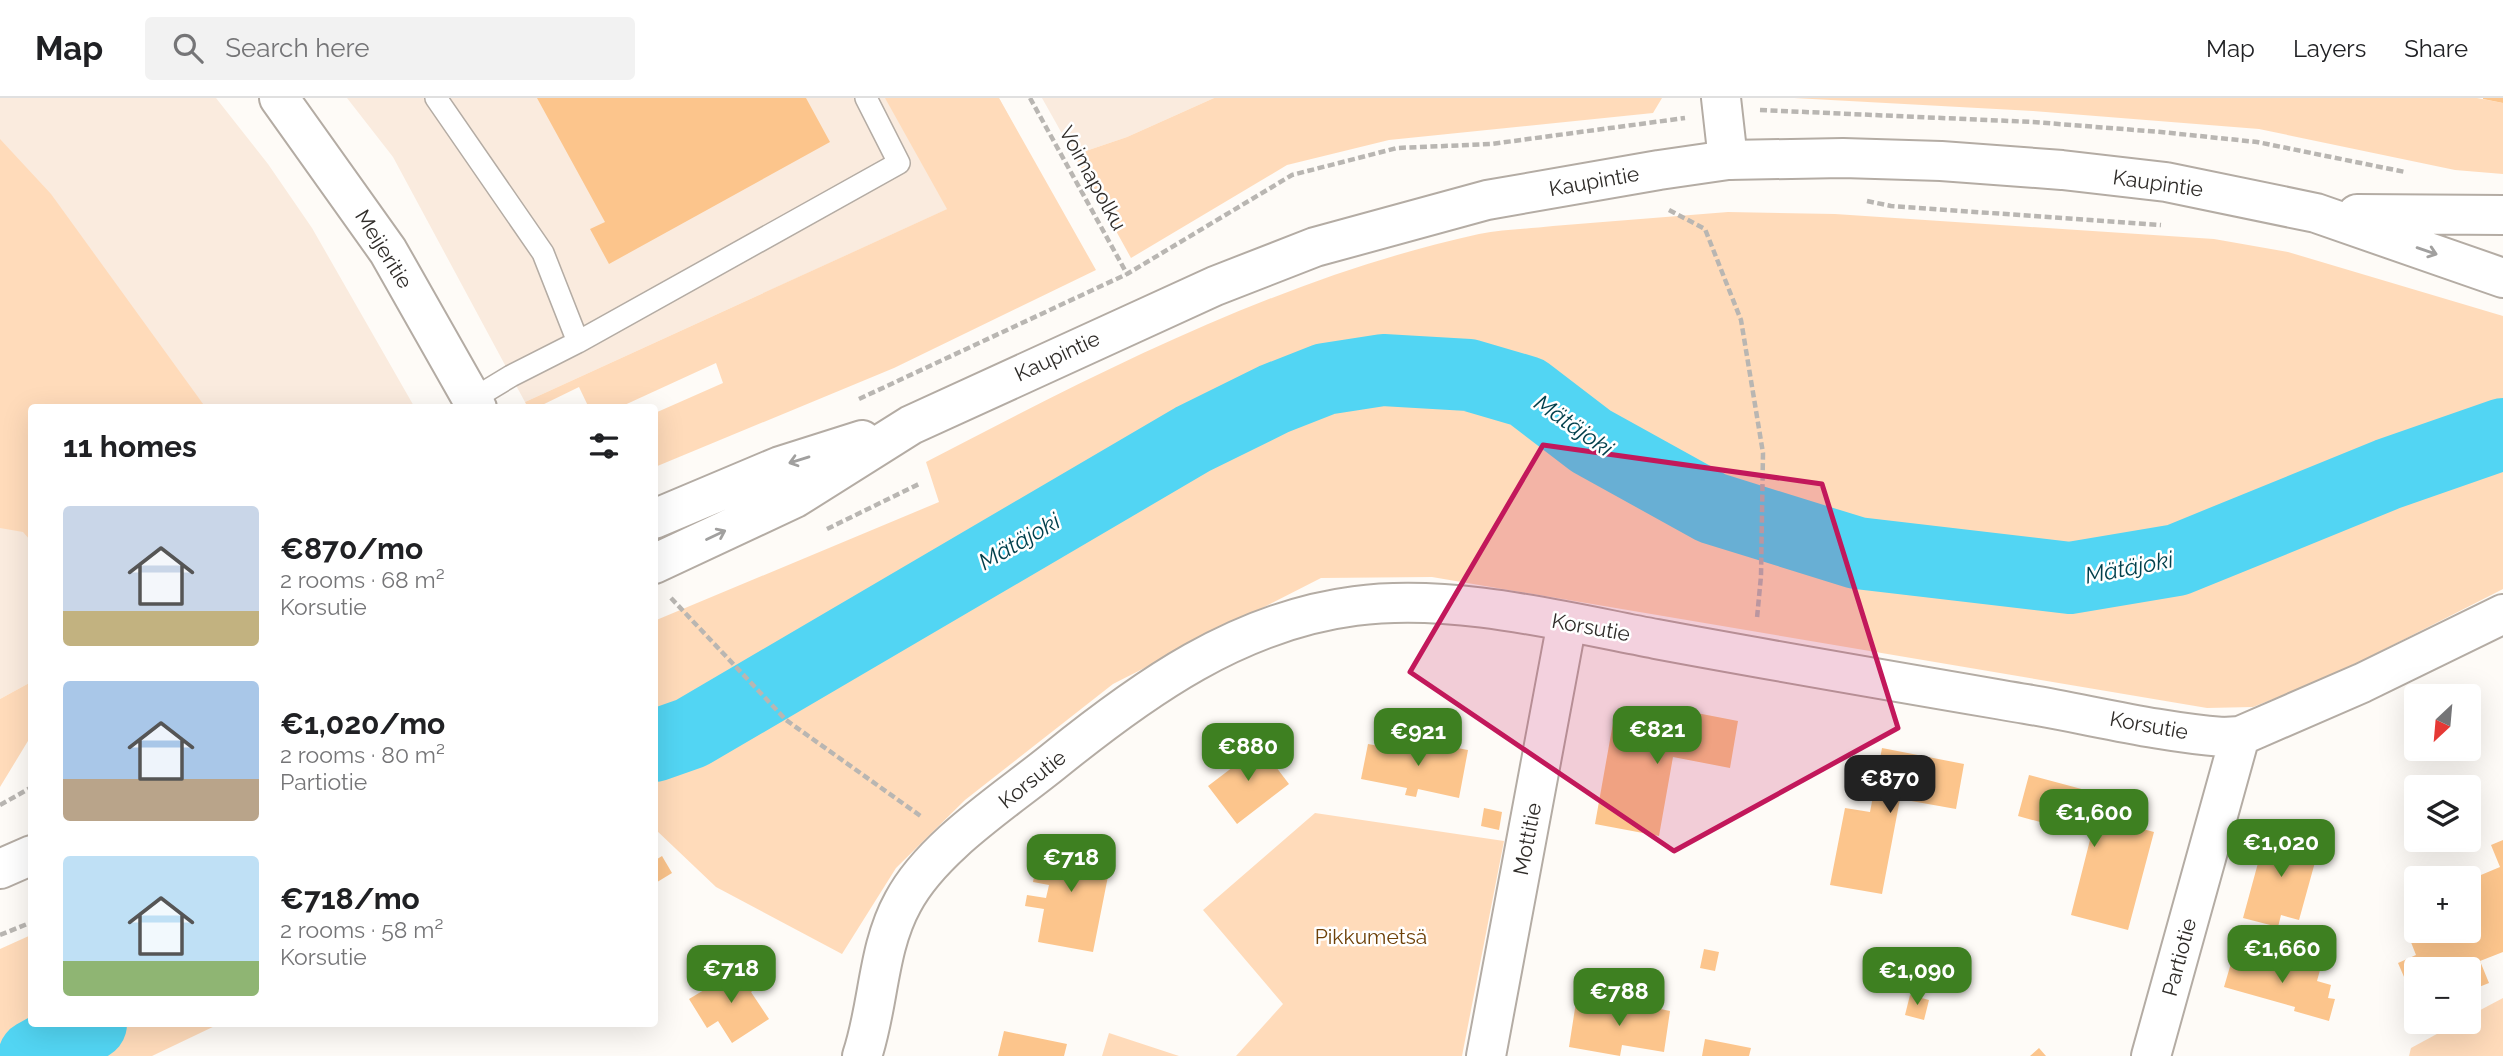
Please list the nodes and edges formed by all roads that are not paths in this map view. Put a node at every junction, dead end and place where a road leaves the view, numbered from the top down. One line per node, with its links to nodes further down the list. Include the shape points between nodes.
1 (279, 98): 12 (street, Meijeritie, via 388,251)
2 (436, 98): 11 (lane, via 544,253)
3 (866, 98): 11 (lane, via 899,163)
4 (1721, 98): 5 (street)
5 (1728, 160): 6 (street, Kaupintie, via 1927,160 2062,170 2166,182); 13 (street, Kaupintie, via 1487,200 1315,247 1132,321)
6 (2316, 213): 8 (street, Kaupintie); 10 (street, Kaupintie, one-way to 10)
7 (2503, 215): 8 (street, Kaupintie)
8 (2421, 217): 9 (street, Kaupintie)
9 (2503, 244)
10 (2503, 278)
11 (578, 342): 12 (lane, via 510,376)
12 (475, 403)
13 (911, 425): 14 (street, Kaupintie, one-way to 14, via 780,466); 15 (street, Kaupintie, one-way to 13)
14 (658, 517)
15 (660, 578)
16 (2503, 614): 18 (street, Korsutie)
17 (1567, 622): 18 (street, Korsutie, via 2197,733); 19 (street, Korsutie, via 1417,603 1356,606 1290,620 1171,673 1115,711 955,841 925,872 903,901 886,946); 20 (street, Mottitie)
18 (2240, 736): 21 (street, Partiotie)
19 (862, 1056)
20 (1486, 1056)
21 (2151, 1056)

